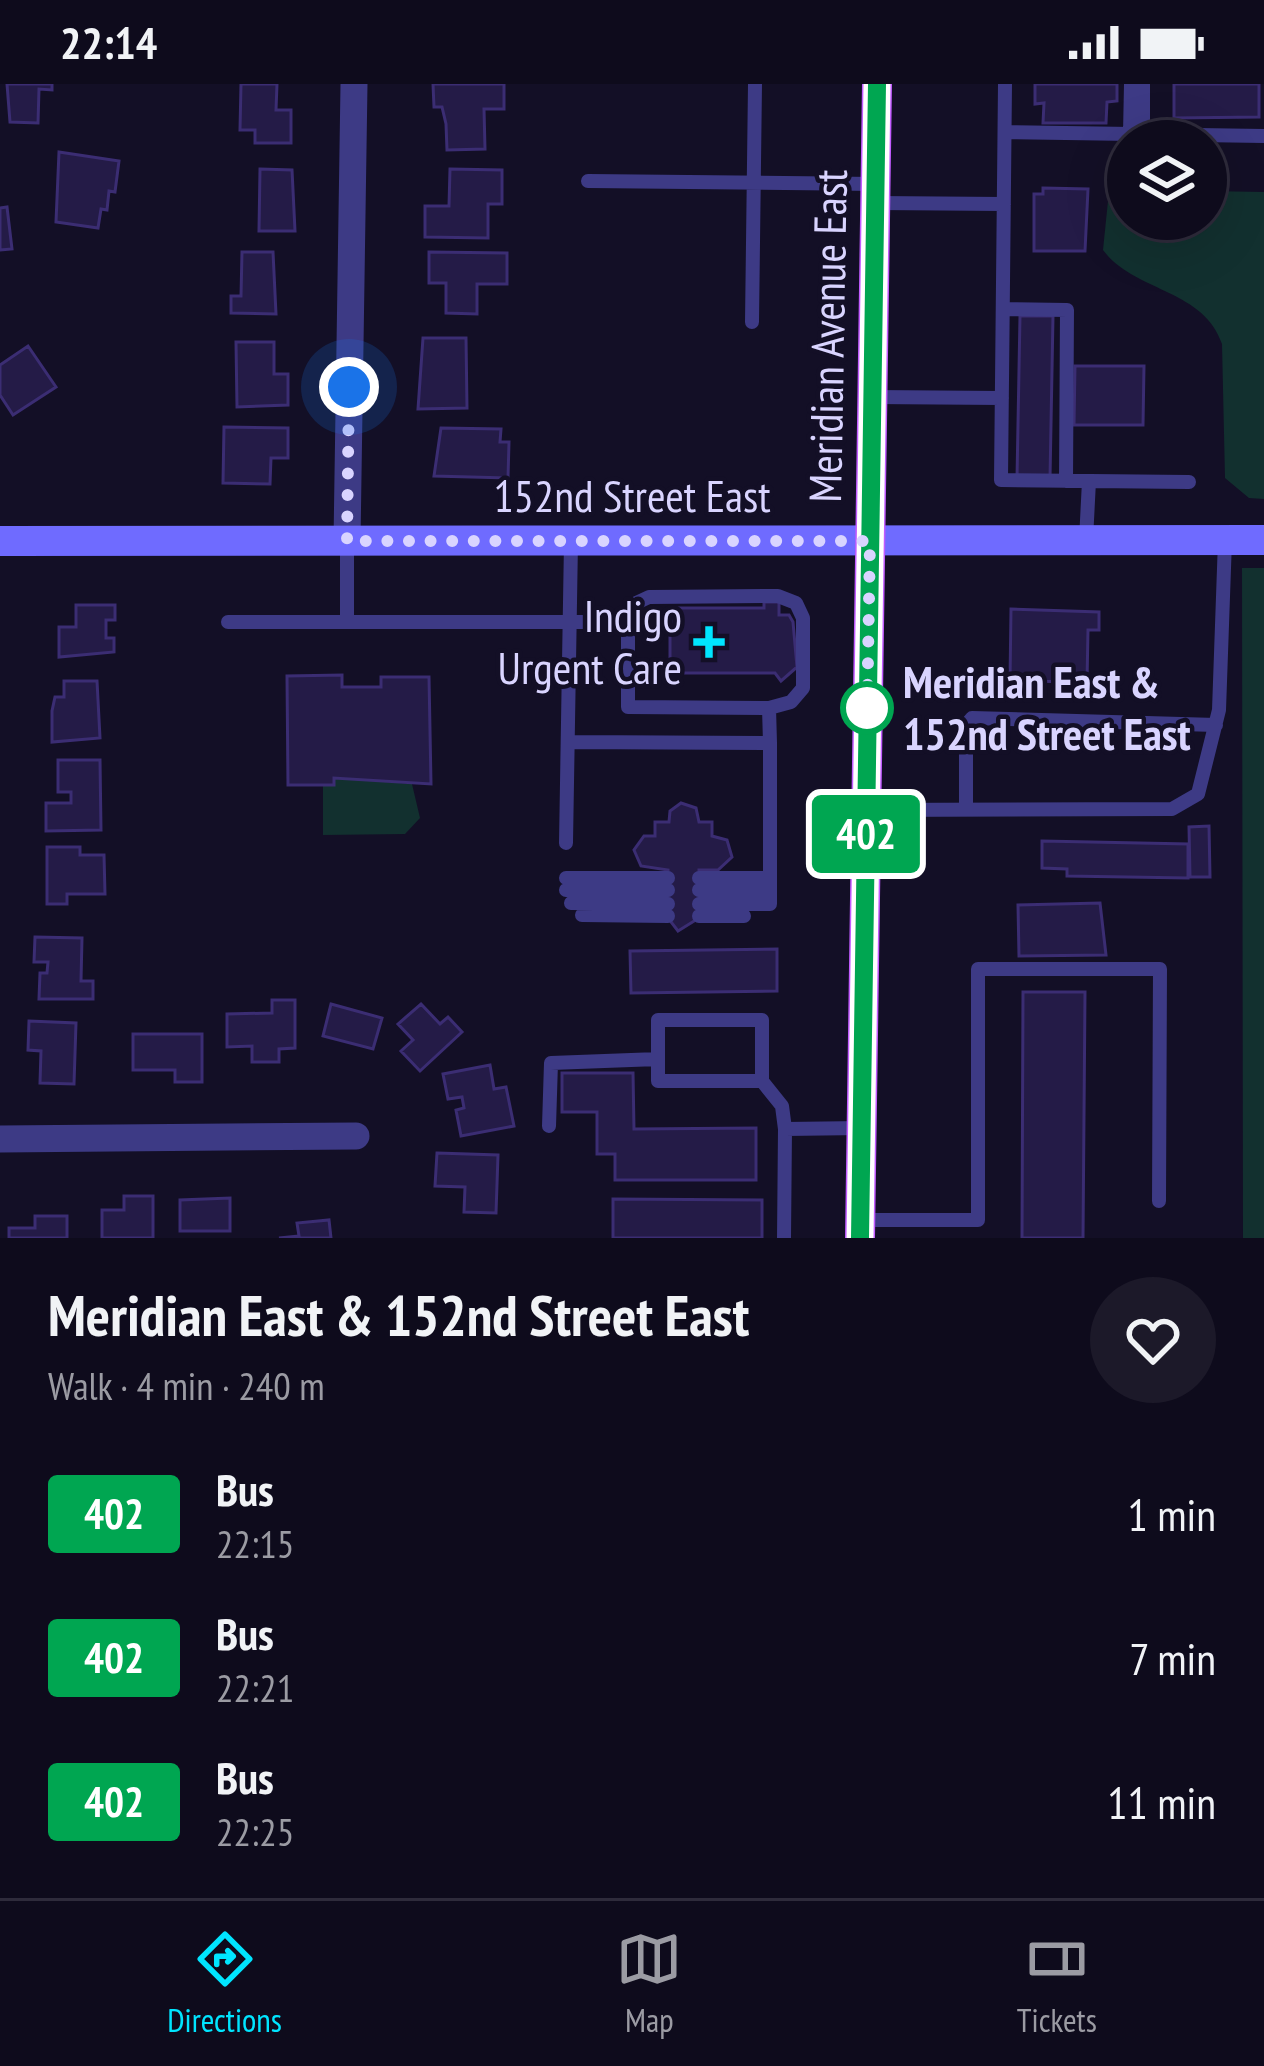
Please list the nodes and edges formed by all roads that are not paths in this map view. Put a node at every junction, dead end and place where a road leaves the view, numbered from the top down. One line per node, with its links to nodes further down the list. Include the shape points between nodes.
1 (353, 84): 27 (street)
2 (755, 84): 14 (lane)
3 (878, 84): 15 (main road, Meridian Avenue East)
4 (1005, 84): 9 (lane)
5 (1131, 84): 7 (lane)
6 (1143, 84): 8 (lane)
7 (1135, 120)
8 (1138, 120)
9 (1004, 132): 10 (lane); 16 (lane)
10 (1107, 134)
11 (1227, 135): 12 (lane)
12 (1264, 136)
13 (588, 181): 14 (lane)
14 (754, 183): 15 (lane); 18 (lane)
15 (876, 193): 16 (lane); 19 (main road, Meridian Avenue East)
16 (1004, 203): 17 (lane)
17 (1003, 309): 20 (lane); 21 (lane, via 1067,310)
18 (752, 322)
19 (872, 397): 20 (lane); 29 (main road, Meridian Avenue East)
20 (1002, 398): 21 (lane, via 1001,480)
21 (1066, 481): 22 (lane)
22 (1089, 481): 23 (lane); 24 (lane)
23 (1190, 482)
24 (1087, 540): 25 (main road, 152nd Street East); 29 (main road, 152nd Street East)
25 (1225, 540): 26 (main road, 152nd Street East); 36 (lane)
26 (1264, 540)
27 (347, 541): 28 (main road, 152nd Street East); 30 (main road, 152nd Street East); 32 (lane)
28 (571, 541): 29 (main road, 152nd Street East); 33 (lane)
29 (870, 541): 40 (main road, Meridian Avenue East)
30 (0, 542)
31 (228, 622): 32 (lane)
32 (347, 622): 33 (lane)
33 (569, 622): 34 (lane); 37 (lane)
34 (628, 622): 35 (lane, via 628,707); 35 (lane, via 634,604 649,597 787,598 803,618 803,688)
35 (769, 708): 38 (lane)
36 (1216, 725): 39 (lane, via 1198,794 1172,809); 39 (lane, via 972,718)
37 (568, 742): 38 (lane); 41 (lane)
38 (770, 743): 42 (lane)
39 (966, 808): 40 (lane)
40 (866, 810): 50 (main road, Meridian Avenue East)
41 (566, 843)
42 (770, 890): 44 (lane); 44 (lane)
43 (668, 897): 43 (lane, via 567,890); 45 (lane)
44 (699, 897): 46 (lane)
45 (582, 915)
46 (744, 916)
47 (658, 1059): 48 (lane, via 658,1081); 48 (lane, via 658,1021 762,1021); 49 (lane, via 551,1063)
48 (762, 1081): 51 (lane, via 782,1106)
49 (549, 1126)
50 (862, 1128): 51 (lane); 55 (main road, Meridian Avenue East)
51 (784, 1130): 56 (lane)
52 (356, 1136): 53 (street)
53 (0, 1139)
54 (1160, 1201): 55 (lane, via 1160,969 978,969 978,1220)
55 (860, 1229)
56 (784, 1238)

